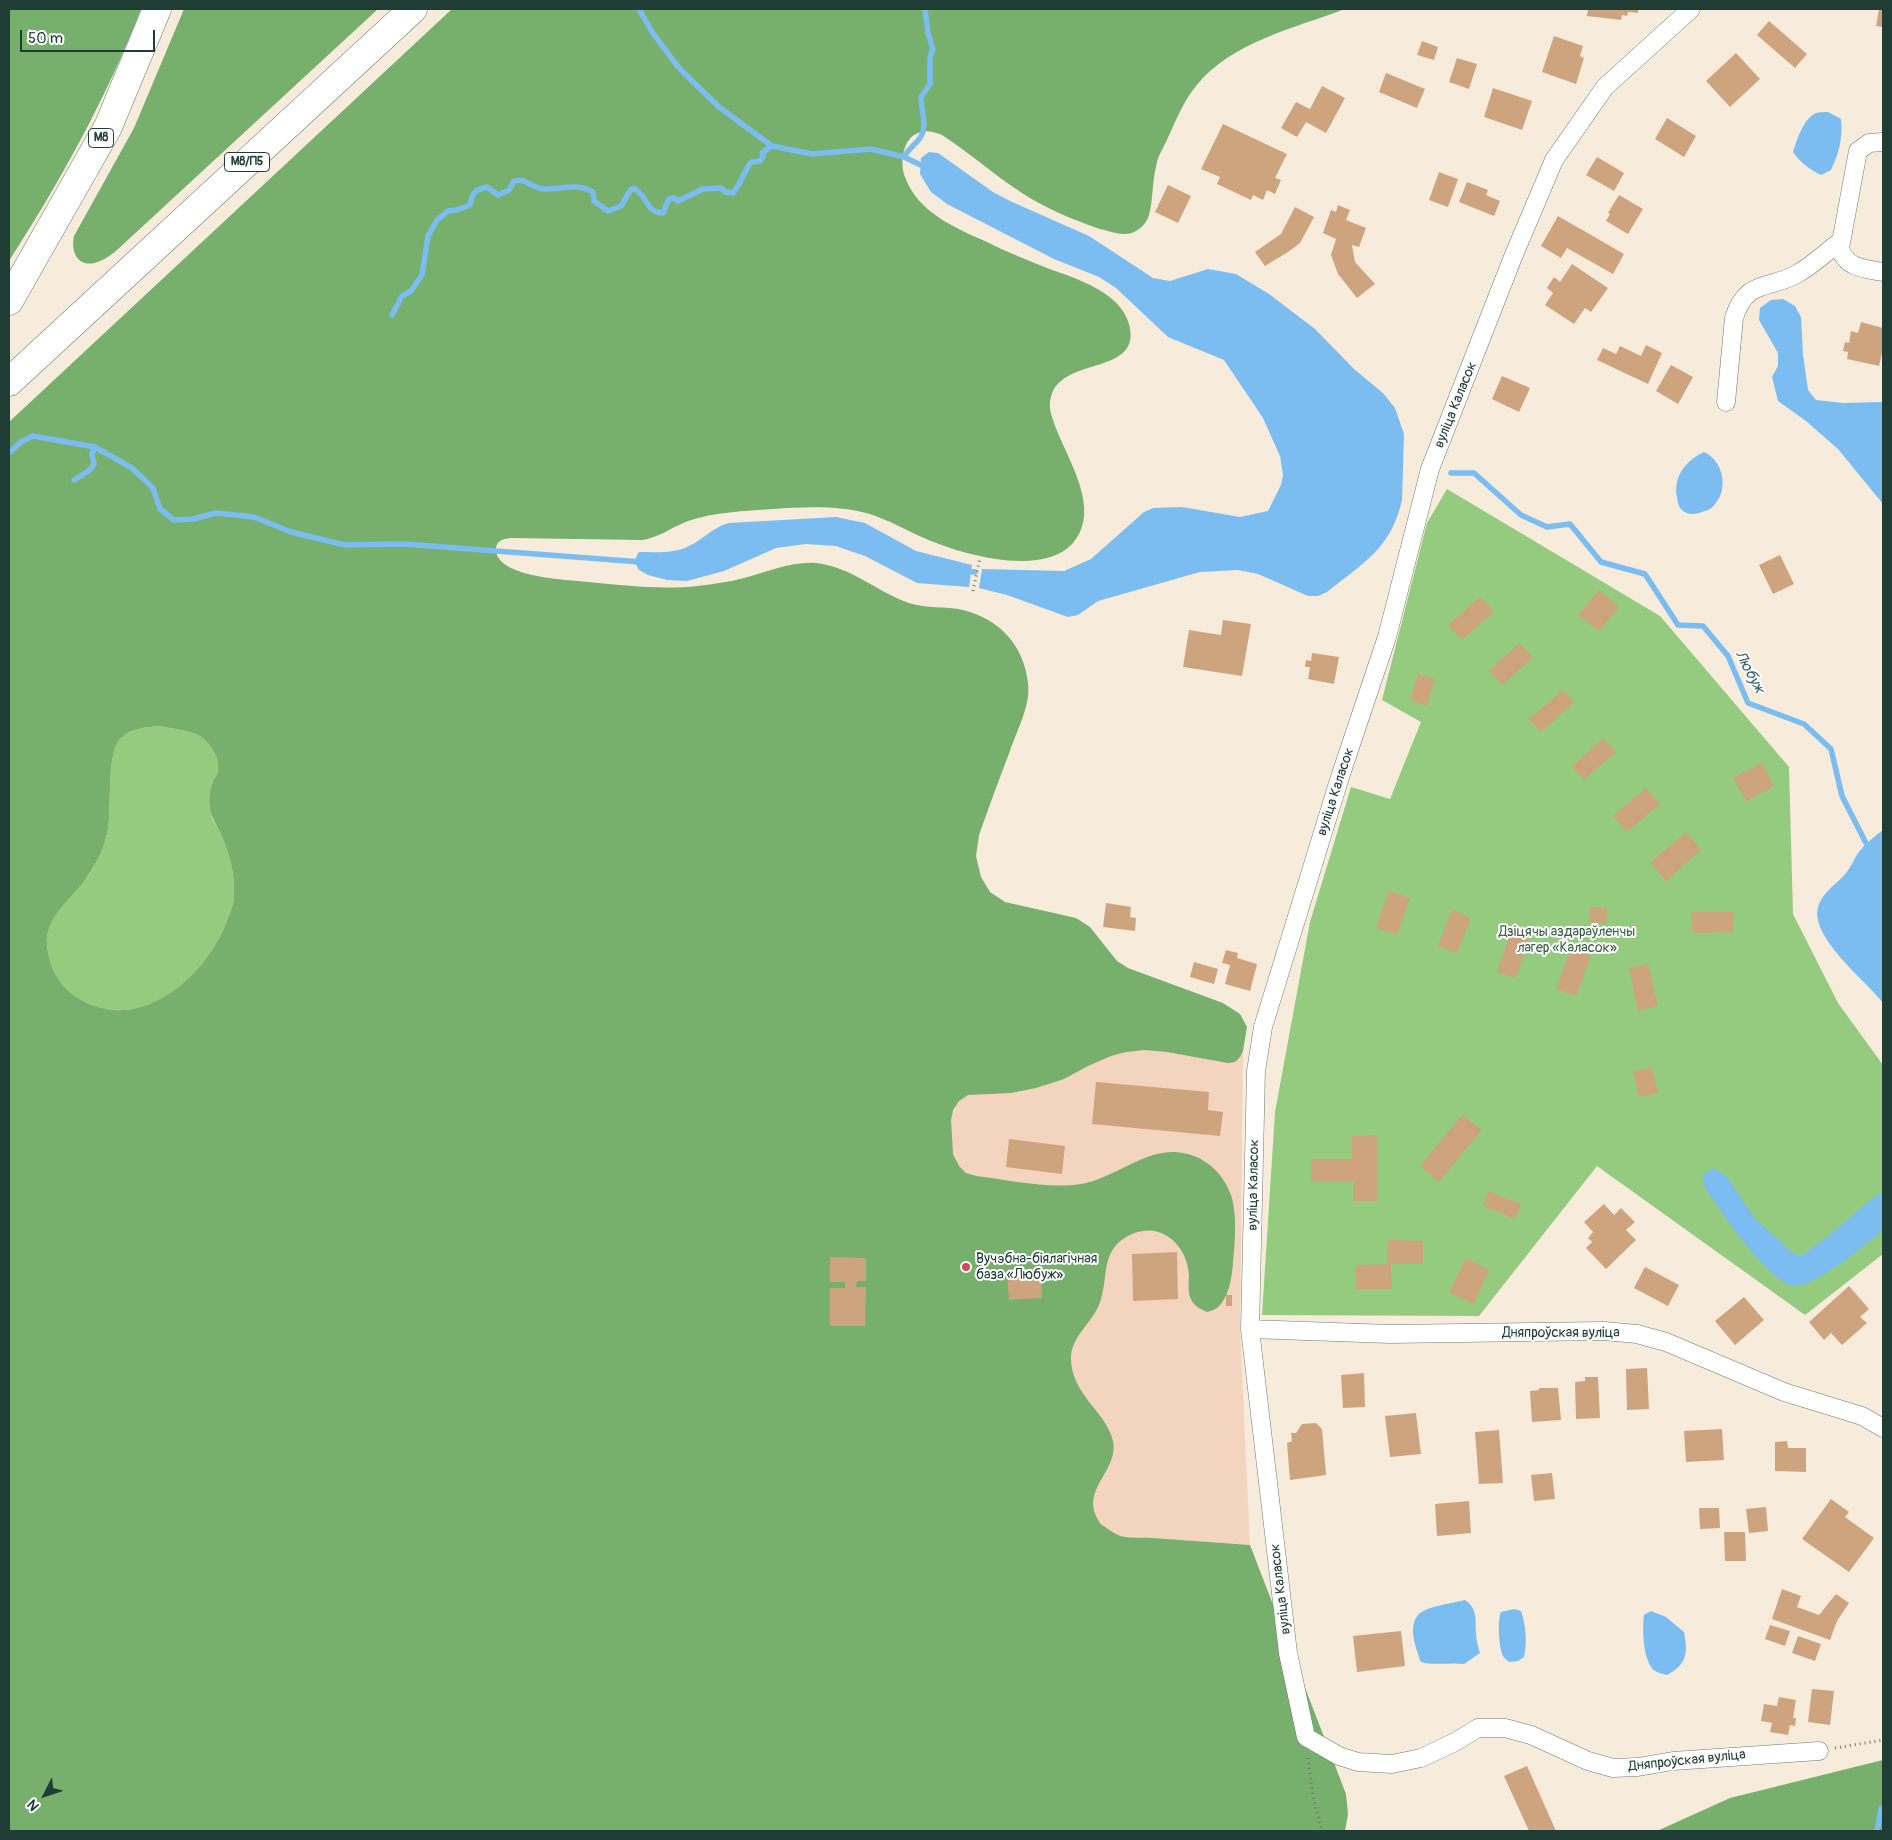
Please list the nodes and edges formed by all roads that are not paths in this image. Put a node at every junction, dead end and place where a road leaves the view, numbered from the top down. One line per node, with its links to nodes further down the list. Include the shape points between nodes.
1 (157, 9): 6 (highway, М8, via 108,127)
2 (413, 9): 10 (highway, М8/П5)
3 (1691, 9): 12 (street, вуліца Каласок, via 1606,87 1554,160 1430,469 1387,637 1340,777 1264,1028 1256,1071)
4 (1883, 142): 5 (street, via 1869,143 1858,151)
5 (1841, 241): 7 (street, via 1842,254 1849,264); 11 (street, via 1796,275 1744,296 1734,318)
6 (32, 260): 8 (highway); 9 (highway, М8)
7 (1883, 272)
8 (9, 288)
9 (9, 301)
10 (9, 382)
11 (1726, 402)
12 (1250, 1330): 13 (street, Дняпроўская вуліца, via 1390,1334 1604,1331 1637,1334 1666,1342 1784,1392 1862,1416); 14 (street, вуліца Каласок, via 1288,1653)
13 (1883, 1428)
14 (1306, 1737): 15 (street, Дняпроўская вуліца, via 1339,1756 1358,1762 1392,1764 1420,1758 1478,1728 1506,1728 1531,1735 1588,1761 1613,1768)
15 (1819, 1751)

